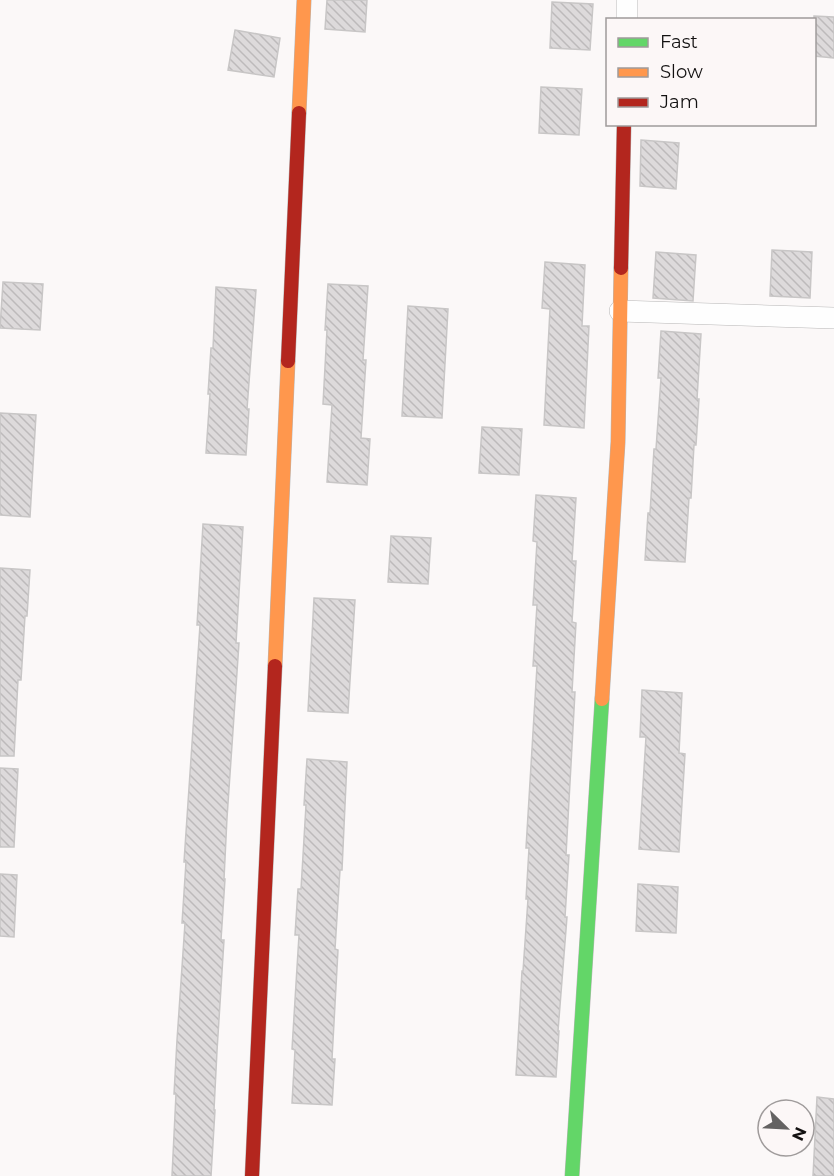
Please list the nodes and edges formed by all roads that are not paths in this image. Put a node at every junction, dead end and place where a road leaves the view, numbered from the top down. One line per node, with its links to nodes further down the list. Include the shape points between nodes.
1 (304, 0): 7 (street)
2 (627, 0): 3 (street)
3 (627, 18)
4 (624, 126): 5 (street)
5 (620, 311): 6 (street); 8 (street, via 618,442)
6 (834, 318)
7 (252, 1176)
8 (572, 1176)

